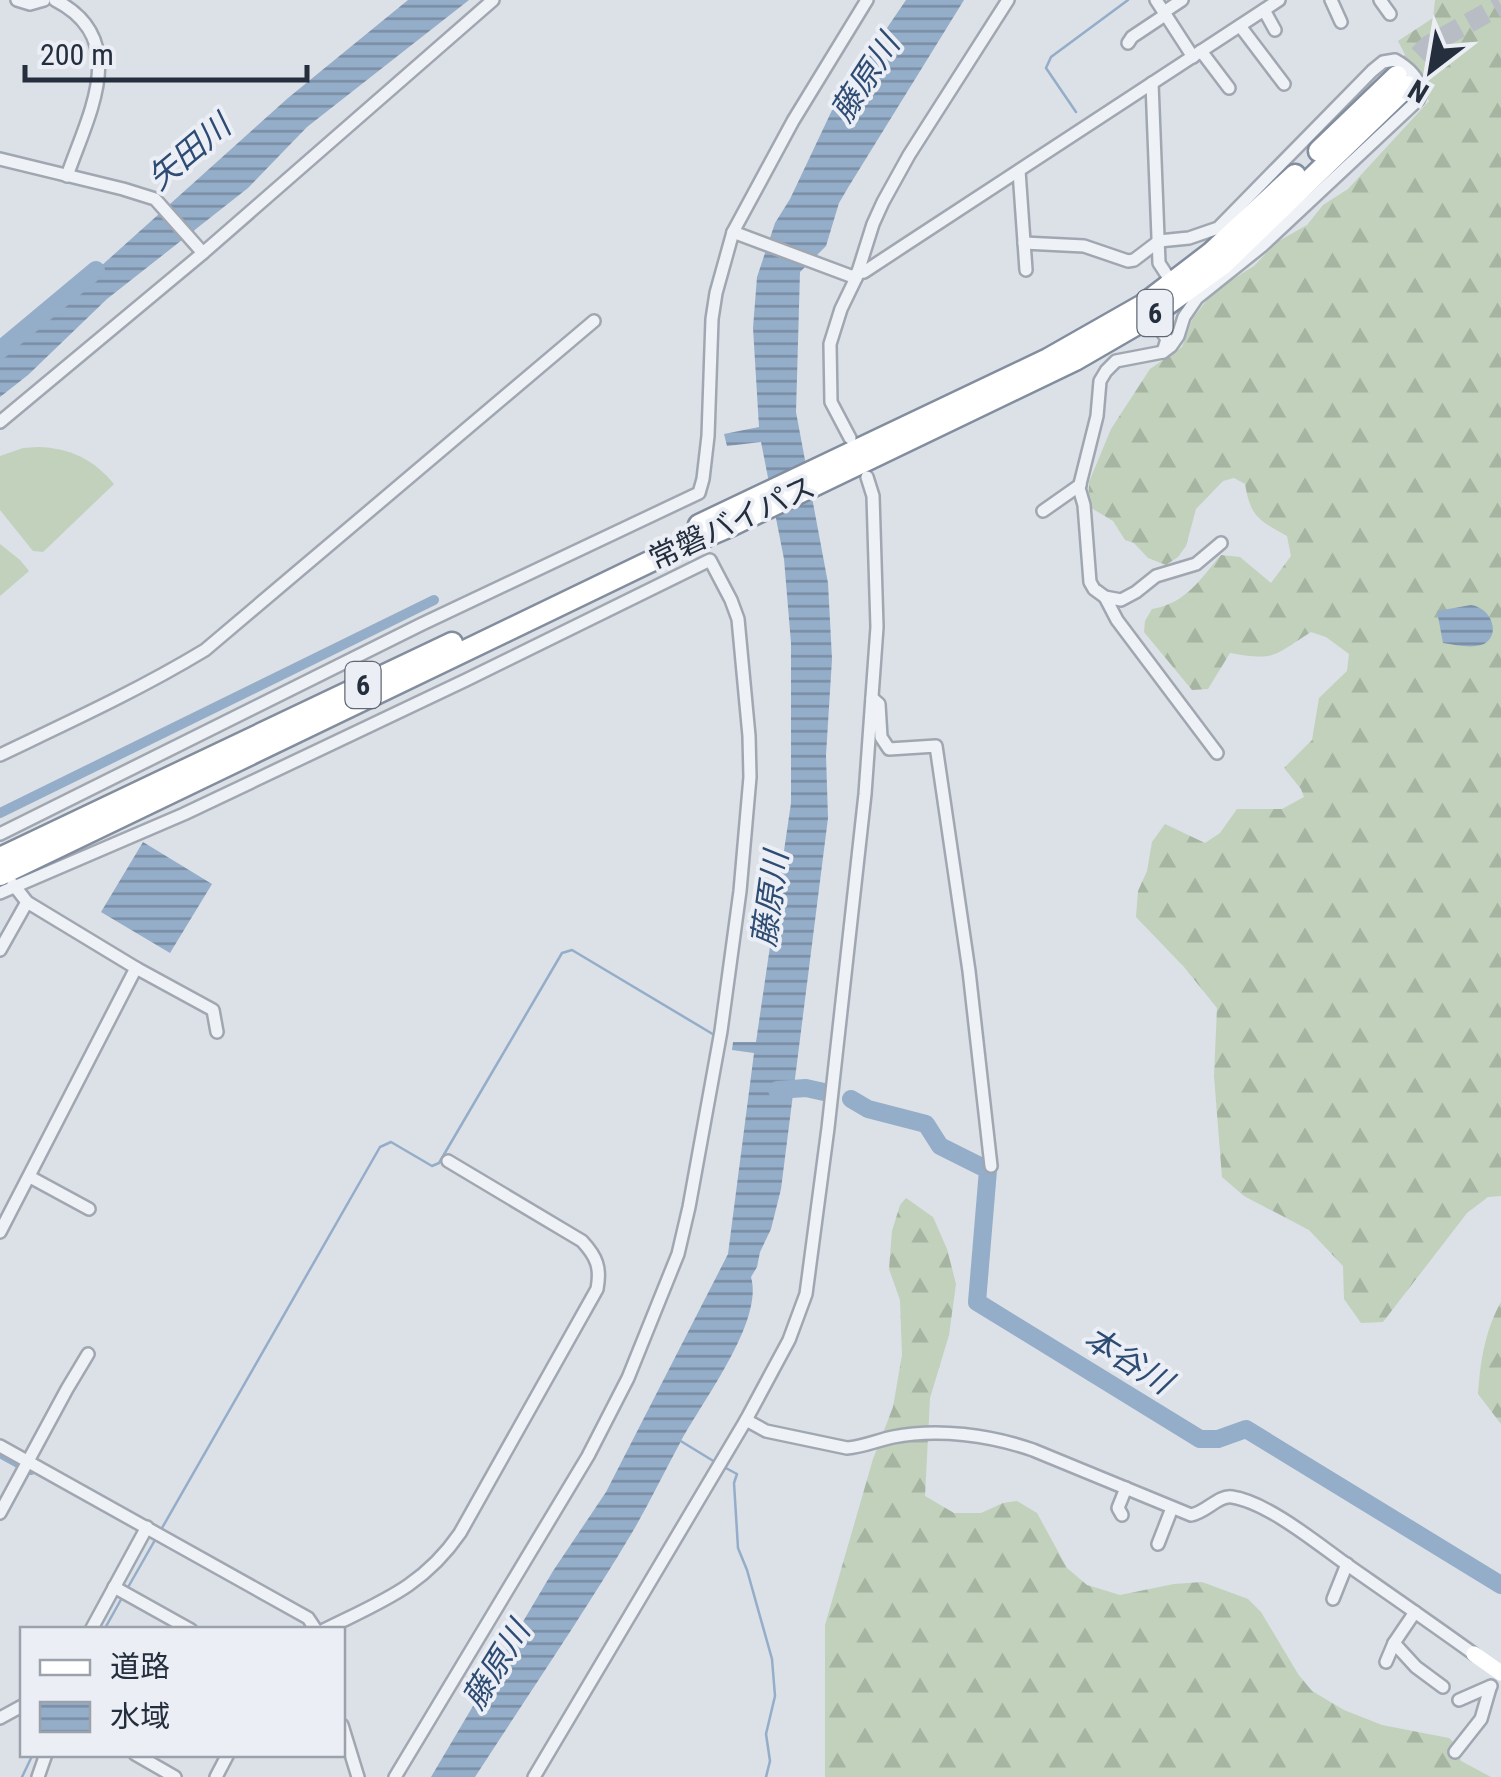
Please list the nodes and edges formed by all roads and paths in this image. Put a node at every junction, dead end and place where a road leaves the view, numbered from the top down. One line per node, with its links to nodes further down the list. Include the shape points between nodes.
1 (17, 0): 2 (street)
2 (44, 0)
3 (55, 0): 25 (street, via 86,24 100,59)
4 (493, 0): 29 (street)
5 (867, 0): 26 (street)
6 (1008, 0): 31 (street, via 892,186)
7 (1156, 0): 12 (street)
8 (1182, 0): 12 (street)
9 (1331, 0): 14 (street)
10 (1380, 0): 13 (street)
11 (1268, 4): 15 (street); 16 (street)
12 (1165, 14): 17 (street); 18 (street)
13 (1390, 14)
14 (1342, 22)
15 (1240, 26): 18 (street); 21 (street)
16 (1275, 30)
17 (1128, 43)
18 (1197, 54): 20 (street); 22 (street)
19 (1402, 81): 32 (highway, 常磐バイパス / 6)
20 (1152, 83): 24 (street); 27 (street)
21 (1284, 84)
22 (1230, 88)
23 (0, 159): 25 (street)
24 (1018, 171): 28 (street); 31 (street)
25 (67, 176): 29 (street, via 155,199)
26 (733, 232): 31 (street); 45 (street, via 712,319 699,493)
27 (1158, 241): 28 (street, via 1128,261 1084,246); 32 (street); 34 (street, via 1218,228 1383,62 1396,60 1420,82 1418,100 1197,298)
28 (1024, 243): 30 (street)
29 (201, 251): 36 (street)
30 (1026, 270)
31 (857, 276): 37 (street, via 829,357 831,402)
32 (1164, 301): 34 (street); 35 (street); 37 (highway, 常磐バイパス / 6, via 1144,305); 37 (highway, 常磐バイパス / 6, via 1076,360)
33 (594, 322): 44 (street, via 205,650)
34 (1180, 328): 35 (street)
35 (1163, 352): 38 (street, via 1116,361 1102,376)
36 (0, 422)
37 (854, 459): 42 (street, via 873,496); 46 (highway, 常磐バイパス / 6)
38 (1080, 484): 39 (street); 41 (street, via 1090,582)
39 (1043, 511)
40 (1220, 543): 41 (street, via 1196,564 1156,576 1128,598)
41 (1105, 597): 43 (street)
42 (872, 698): 52 (street, via 880,704 881,737 889,748 936,746); 57 (street, via 806,1294)
43 (1217, 753)
44 (0, 754)
45 (0, 834)
46 (4, 877): 47 (street); 88 (street, via 254,781 710,560 731,600 749,736 748,793 721,1031 678,1254 588,1456)
47 (27, 902): 48 (street); 49 (street)
48 (0, 950)
49 (136, 968): 50 (street, via 213,1010); 53 (street)
50 (216, 1032)
51 (448, 1162): 75 (street, via 582,1241 595,1256 598,1289 446,1553 409,1586)
52 (991, 1166)
53 (30, 1177): 54 (street); 55 (street)
54 (89, 1209)
55 (0, 1232)
56 (88, 1354): 59 (street)
57 (746, 1420): 60 (street, via 847,1448 945,1432 1008,1443); 89 (street)
58 (0, 1446): 59 (street)
59 (28, 1462): 62 (street); 64 (street)
60 (1126, 1488): 61 (street); 63 (street)
61 (1172, 1508): 65 (street, via 1198,1514 1232,1497); 66 (street)
62 (0, 1513)
63 (1122, 1515)
64 (147, 1527): 69 (street); 74 (street)
65 (1308, 1536): 67 (street); 68 (street)
66 (1158, 1544)
67 (1299, 1549)
68 (1347, 1564): 70 (street); 71 (street)
69 (114, 1587): 72 (street); 73 (street)
70 (1333, 1599)
71 (1415, 1612): 76 (street); 77 (street)
72 (93, 1627)
73 (186, 1627)
74 (314, 1627)
75 (330, 1627)
76 (1394, 1643): 78 (street); 80 (street)
77 (1474, 1654): 79 (street)
78 (1386, 1662)
79 (1500, 1673): 81 (street)
80 (1443, 1686)
81 (1490, 1688): 82 (street); 84 (street, via 1481,1718)
82 (1459, 1700)
83 (345, 1734): 87 (street)
84 (1455, 1752)
85 (140, 1757): 86 (street)
86 (175, 1777)
87 (358, 1777)
88 (395, 1777)
89 (534, 1777)

